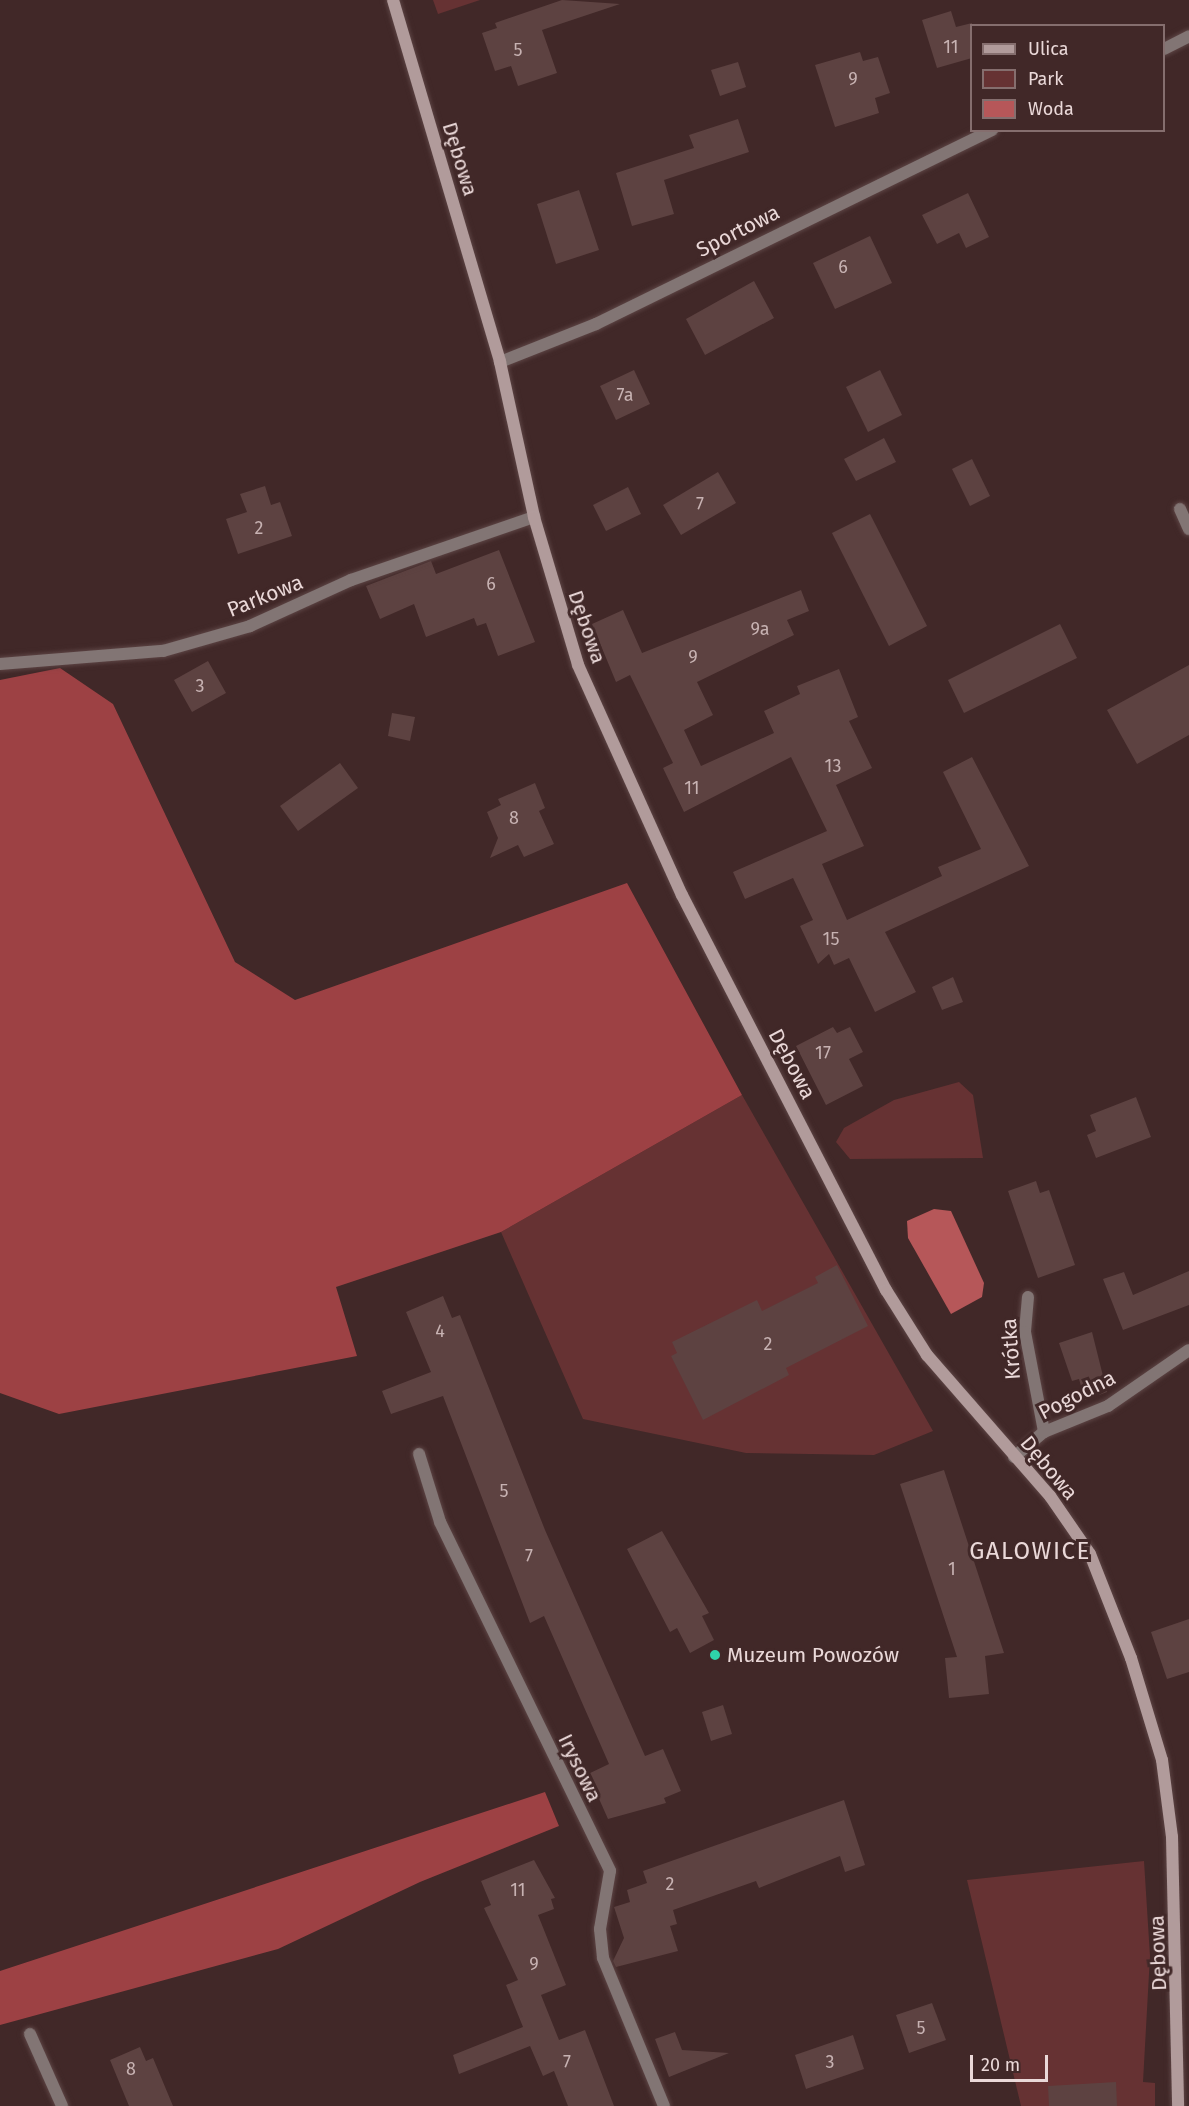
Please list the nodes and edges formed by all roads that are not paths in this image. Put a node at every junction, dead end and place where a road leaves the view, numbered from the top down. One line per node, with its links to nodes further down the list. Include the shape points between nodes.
1 (393, 0): 5 (street, Dębowa)
2 (1189, 36): 3 (street)
3 (1165, 48)
4 (988, 132): 5 (street, Sportowa, via 596,324)
5 (500, 362): 7 (street, Dębowa)
6 (1180, 508): 8 (street)
7 (534, 517): 9 (street, Parkowa, via 351,580 250,626 163,651); 14 (street, Dębowa, via 578,665 682,895 886,1290 927,1355)
8 (1189, 529)
9 (0, 664)
10 (1028, 1297): 12 (street, Krótka, via 1025,1332)
11 (1189, 1350): 12 (street, Pogodna, via 1108,1406)
12 (1044, 1432): 14 (street, Pogodna)
13 (419, 1454): 17 (street, Irysowa, via 440,1522 610,1871 600,1929 603,1958)
14 (1014, 1456): 18 (street, Dębowa, via 1090,1554 1162,1760 1177,1926)
15 (30, 2034): 16 (street)
16 (62, 2106)
17 (664, 2106)
18 (1178, 2106)

